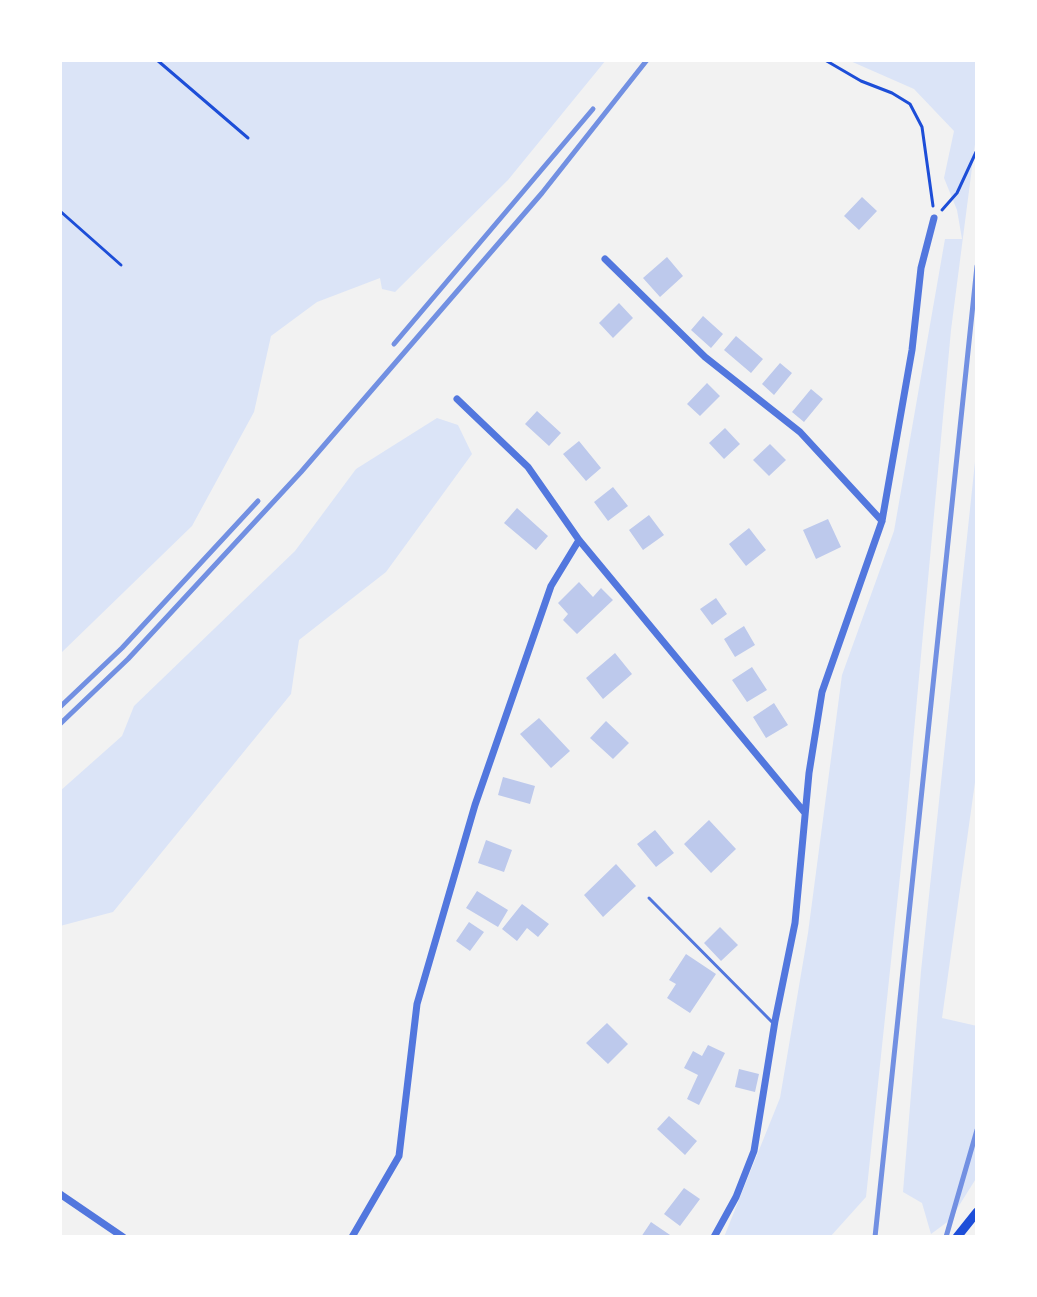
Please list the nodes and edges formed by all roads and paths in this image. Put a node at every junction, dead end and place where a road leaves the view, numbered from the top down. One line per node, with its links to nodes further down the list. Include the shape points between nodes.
1 (157, 60): 3 (path)
2 (825, 60): 6 (path, via 910,104 922,127)
3 (248, 138)
4 (977, 150): 6 (path, via 957,193)
5 (60, 211): 8 (path)
6 (934, 218): 10 (street, via 921,268)
7 (605, 259): 10 (street, via 705,357 800,432)
8 (121, 265)
9 (457, 399): 11 (street, via 528,467)
10 (882, 521): 12 (street, via 822,692)
11 (579, 540): 12 (street); 18 (street, via 551,586 475,805 417,1004 399,1156)
12 (805, 813): 14 (street, via 795,923)
13 (649, 898): 14 (lane)
14 (774, 1024): 19 (street, via 754,1151)
15 (60, 1194): 17 (street)
16 (977, 1212): 20 (main road)
17 (123, 1237)
18 (352, 1237)
19 (714, 1237)
20 (957, 1237)

